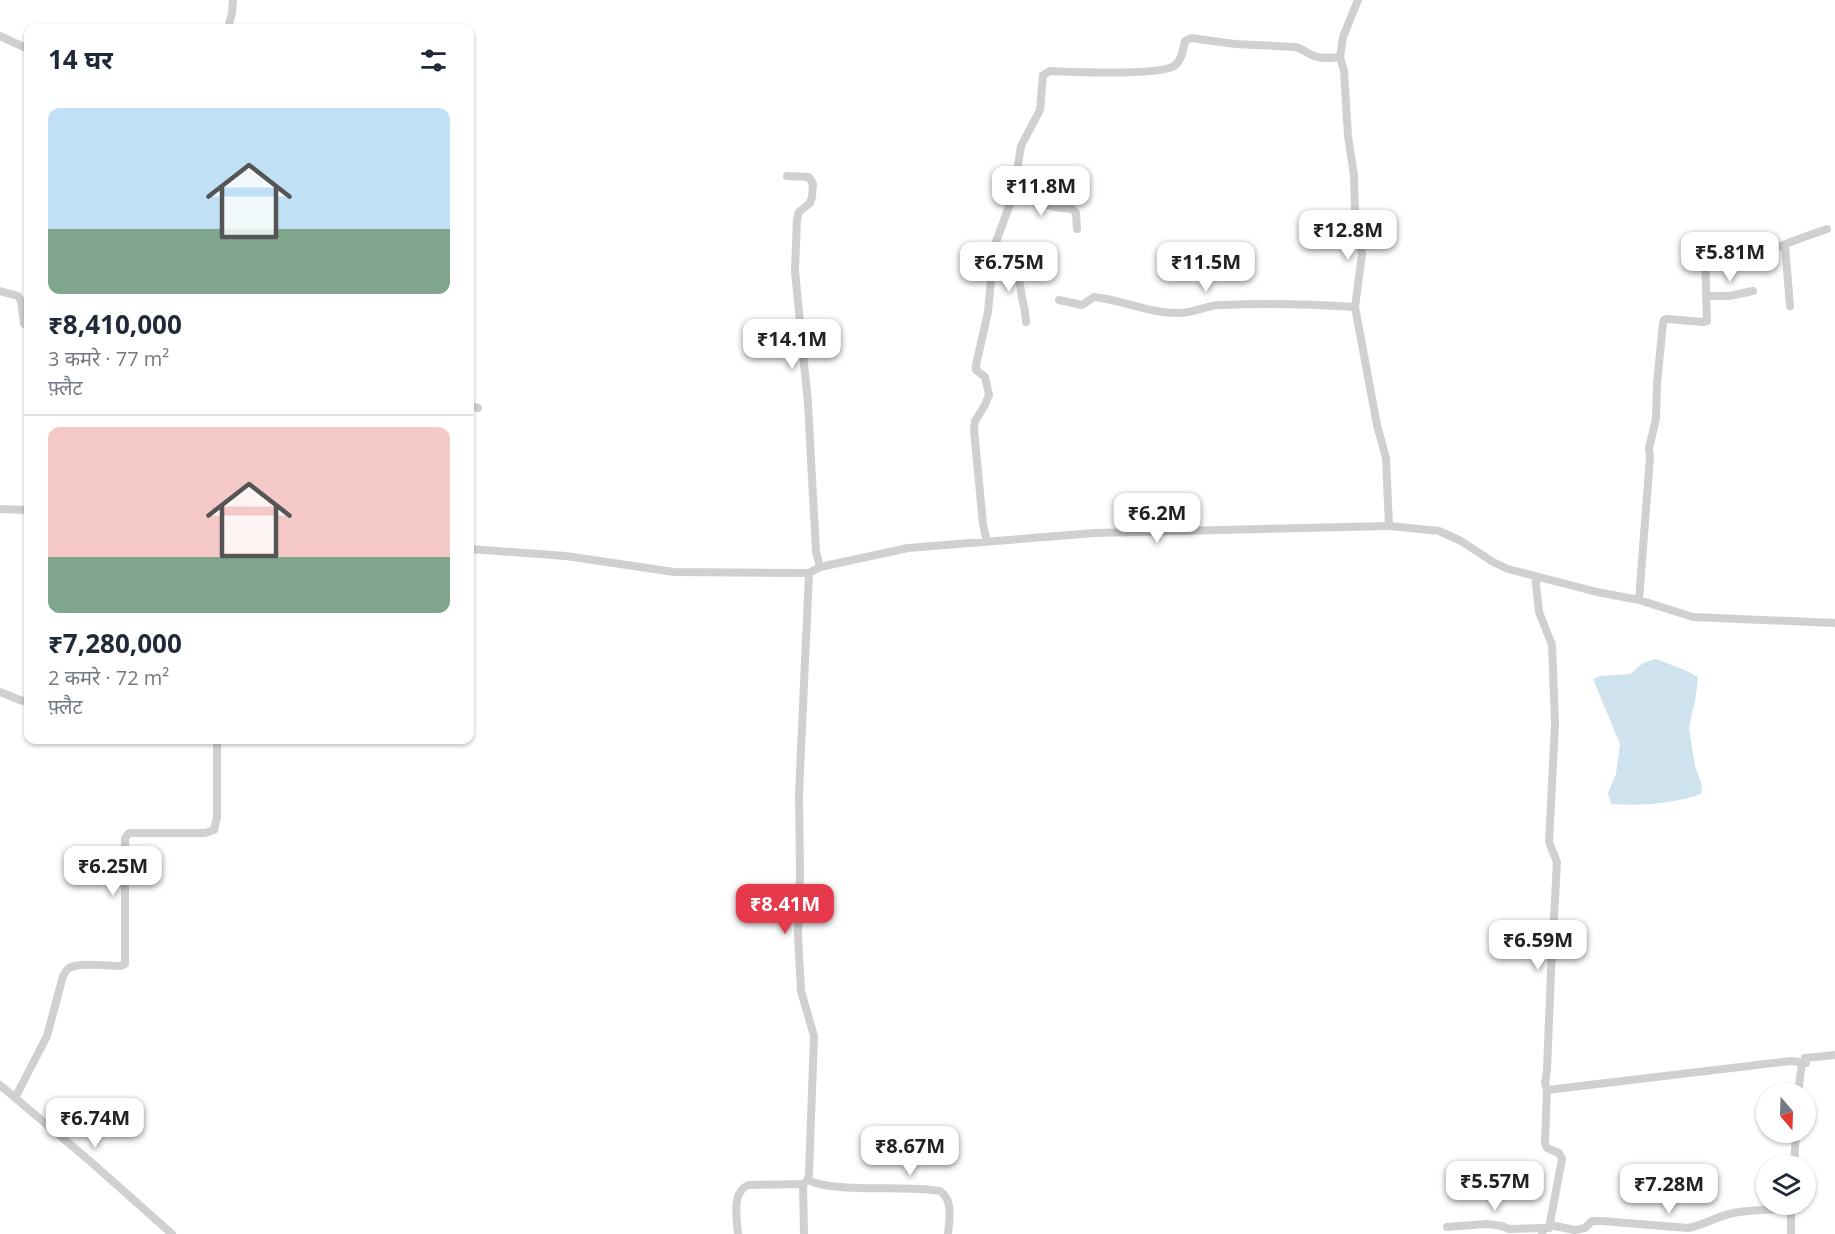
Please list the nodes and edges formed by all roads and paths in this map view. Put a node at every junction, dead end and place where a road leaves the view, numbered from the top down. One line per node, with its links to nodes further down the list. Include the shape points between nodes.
1 (234, 0): 3 (street)
2 (1358, 0): 6 (street, via 1343,37)
3 (229, 24)
4 (0, 36): 5 (street)
5 (24, 47)
6 (1340, 57): 8 (street, via 1316,56 1295,47 1191,38 1185,41 1176,65 1163,69 1046,72 1040,111 1020,150); 18 (street, via 1354,211 1362,254)
7 (787, 176): 28 (street, via 809,177 814,189 810,203 797,219 795,271)
8 (1013, 196): 9 (street, via 1072,209); 12 (street)
9 (1077, 229)
10 (1827, 230): 11 (street)
11 (1785, 245): 15 (street, via 1761,252 1707,253); 17 (street)
12 (993, 256): 19 (street, via 998,254 1014,266 1022,288); 26 (street, via 988,312 976,365 985,377 989,395 974,430)
13 (0, 291): 20 (street, via 18,296)
14 (1753, 291): 15 (street)
15 (1707, 297): 31 (street, via 1706,322 1663,322 1656,419 1649,448)
16 (1059, 300): 18 (street, via 1084,305 1094,297 1179,313 1221,305)
17 (1790, 306)
18 (1355, 307): 25 (street, via 1386,458)
19 (1026, 322)
20 (24, 324)
21 (474, 407): 22 (street)
22 (478, 408)
23 (0, 509): 24 (street)
24 (24, 510)
25 (1389, 526): 26 (street, via 1095,533); 30 (street, via 1439,531 1501,566)
26 (987, 542): 28 (street, via 908,548)
27 (474, 549): 29 (street, via 566,556 674,572)
28 (820, 567): 29 (street)
29 (809, 573): 42 (street, via 799,783 798,935 801,992 814,1036 809,1173)
30 (1534, 576): 31 (street); 40 (street, via 1539,612 1552,645 1554,706 1549,842 1557,862)
31 (1639, 600): 32 (street, via 1694,617)
32 (1835, 623)
33 (0, 692): 34 (street)
34 (24, 701)
35 (217, 744): 41 (street, via 214,830 126,835 125,964 77,966 66,971 47,1036)
36 (1835, 1055): 37 (street, via 1805,1058)
37 (1806, 1063): 38 (street, via 1802,1062); 40 (street, via 1791,1061)
38 (1799, 1083)
39 (0, 1085): 41 (street)
40 (1546, 1090): 46 (street, via 1546,1146 1562,1159)
41 (18, 1092): 47 (street)
42 (805, 1182): 48 (street, via 748,1185 741,1189 737,1198); 49 (street); 50 (street, via 862,1189 940,1191 949,1205)
43 (1756, 1210): 46 (street, via 1732,1213 1688,1228 1592,1221 1575,1230)
44 (1791, 1215): 51 (street)
45 (1447, 1227): 46 (street, via 1487,1224 1509,1229)
46 (1545, 1229)
47 (172, 1234)
48 (738, 1234)
49 (804, 1234)
50 (948, 1234)
51 (1791, 1234)

